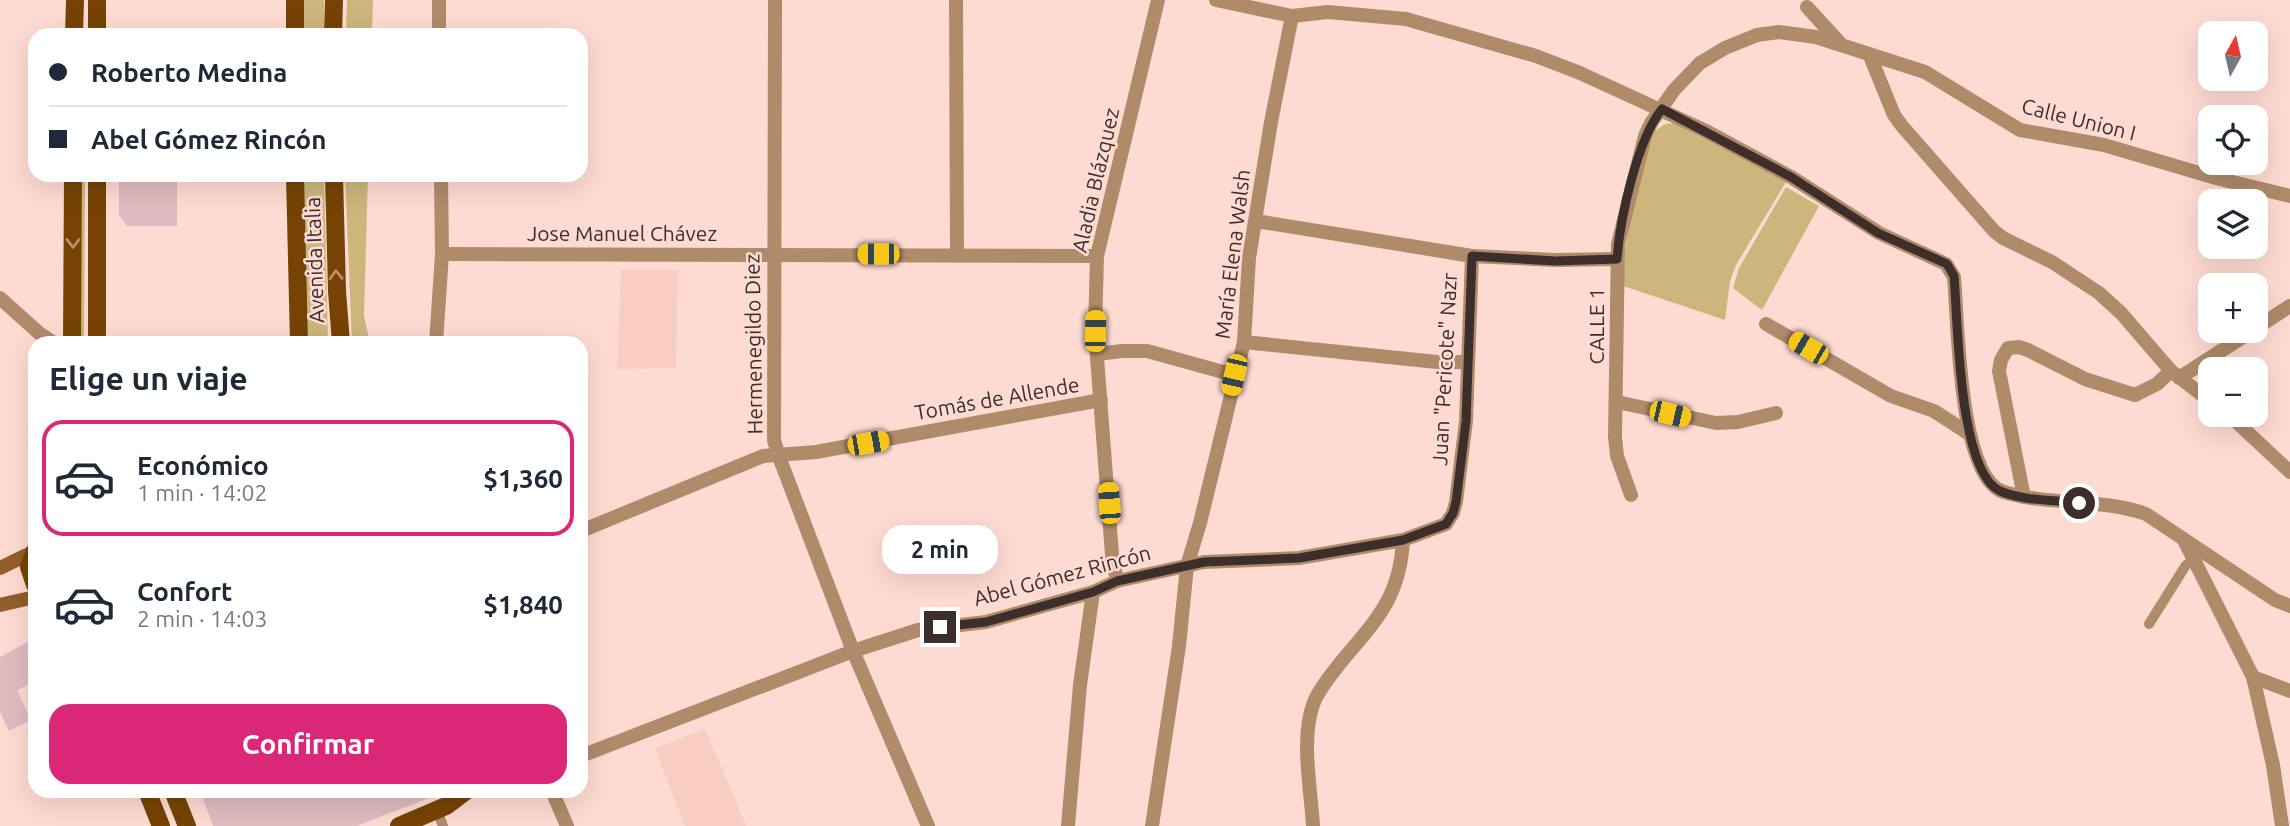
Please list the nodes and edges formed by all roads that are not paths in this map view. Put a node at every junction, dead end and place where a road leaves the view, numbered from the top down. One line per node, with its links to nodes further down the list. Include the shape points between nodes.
1 (75, 0): 12 (main road)
2 (97, 0): 13 (main road)
3 (295, 0): 14 (main road)
4 (334, 0): 15 (main road)
5 (439, 0): 16 (street)
6 (775, 0): 29 (street, Hermenegildo Diez)
7 (956, 0): 30 (street)
8 (1158, 0): 31 (street, Aladia Blázquez)
9 (1216, 0): 11 (street)
10 (1804, 4): 17 (street, via 1805,20); 18 (street)
11 (1292, 16): 20 (street, via 1328,12 1406,19 1536,55); 27 (street, María Elena Walsh)
12 (74, 28)
13 (97, 28)
14 (295, 28)
15 (333, 28)
16 (439, 28)
17 (1789, 32): 18 (street, CALLE 1); 20 (street, CALLE 1, via 1757,35 1700,63)
18 (1844, 47): 19 (street, CALLE 1)
19 (1870, 56): 26 (street, Calle Union I, via 1925,72 2020,130 2104,145); 49 (street, via 1894,115 1994,231 2099,292)
20 (1662, 109): 33 (street, CALLE 1, via 1645,136); 55 (street, via 1791,177 1878,233 1947,264 1954,276)
21 (74, 182): 39 (main road, one-way to 39)
22 (97, 182): 40 (main road)
23 (295, 182): 41 (main road, Avenida Italia)
24 (334, 182): 42 (main road, Avenida Italia, one-way to 24)
25 (441, 182): 28 (street)
26 (2290, 196)
27 (1256, 221): 32 (street); 44 (street, María Elena Walsh)
28 (442, 254): 29 (street, Jose Manuel Chávez); 43 (street)
29 (773, 254): 30 (street, Jose Manuel Chávez); 56 (street, Hermenegildo Diez, via 774,440)
30 (957, 254): 31 (street, Jose Manuel Chávez)
31 (1097, 256): 46 (street, Aladia Blázquez)
32 (1472, 256): 33 (street); 47 (street, Juan "Pericote" Nazr)
33 (1617, 259): 52 (street, CALLE 1)
34 (0, 298): 38 (street)
35 (2290, 306): 36 (street)
36 (2268, 321)
37 (1766, 324): 55 (street, via 1891,396 1934,411)
38 (44, 336)
39 (72, 336)
40 (97, 336)
41 (299, 336)
42 (340, 336)
43 (436, 336)
44 (1244, 342): 47 (street); 48 (street, María Elena Walsh)
45 (2231, 343): 49 (street)
46 (1097, 354): 48 (street, Tomás de Allende, via 1147,351); 51 (street, Aladia Blázquez)
47 (1467, 362): 60 (street, Juan "Pericote" Nazr, via 1466,421 1456,502)
48 (1234, 375): 66 (street, María Elena Walsh)
49 (2175, 375): 50 (street); 59 (street, via 2135,395 2085,379 2028,350 2008,348 1999,371)
50 (2198, 392)
51 (1101, 400): 56 (street, Tomás de Allende, via 816,452); 68 (street, Aladia Blázquez)
52 (1617, 402): 53 (street, via 1716,424); 58 (street, CALLE 1, via 1617,456)
53 (1776, 413)
54 (2242, 427): 57 (street)
55 (1968, 433): 59 (street, via 1992,485)
56 (778, 454): 61 (street, Tomás de Allende, via 763,456); 74 (street, Hermenegildo Diez)
57 (2290, 472)
58 (1631, 495)
59 (2025, 497): 63 (street, via 2133,510)
60 (1446, 524): 62 (street, Abel Gómez Rincón)
61 (588, 528)
62 (1403, 540): 66 (street, Abel Gómez Rincón, via 1299,558 1230,559); 90 (street, via 1399,573 1384,610 1323,684 1310,715 1307,740)
63 (2185, 542): 65 (street); 72 (street)
64 (28, 554): 67 (main road)
65 (2194, 560): 73 (lane, via 2186,565); 75 (street)
66 (1187, 566): 68 (street, Abel Gómez Rincón); 89 (street, María Elena Walsh)
67 (0, 568)
68 (1117, 581): 69 (street, Abel Gómez Rincón)
69 (1093, 592): 74 (street, Abel Gómez Rincón, via 986,622 918,630); 88 (street)
70 (28, 599): 71 (main road)
71 (0, 605)
72 (2290, 606)
73 (2149, 624)
74 (853, 651): 77 (street, Abel Gómez Rincón); 87 (street, Hermenegildo Diez)
75 (2253, 677): 76 (street); 91 (street)
76 (2290, 691)
77 (588, 753)
78 (150, 798): 83 (main road)
79 (176, 798): 84 (main road)
80 (457, 798): 82 (main road)
81 (555, 798): 86 (street)
82 (440, 818): 85 (main road)
83 (161, 826)
84 (187, 826)
85 (399, 826)
86 (567, 826)
87 (928, 826)
88 (1068, 826)
89 (1152, 826)
90 (1313, 826)
91 (2281, 826)

